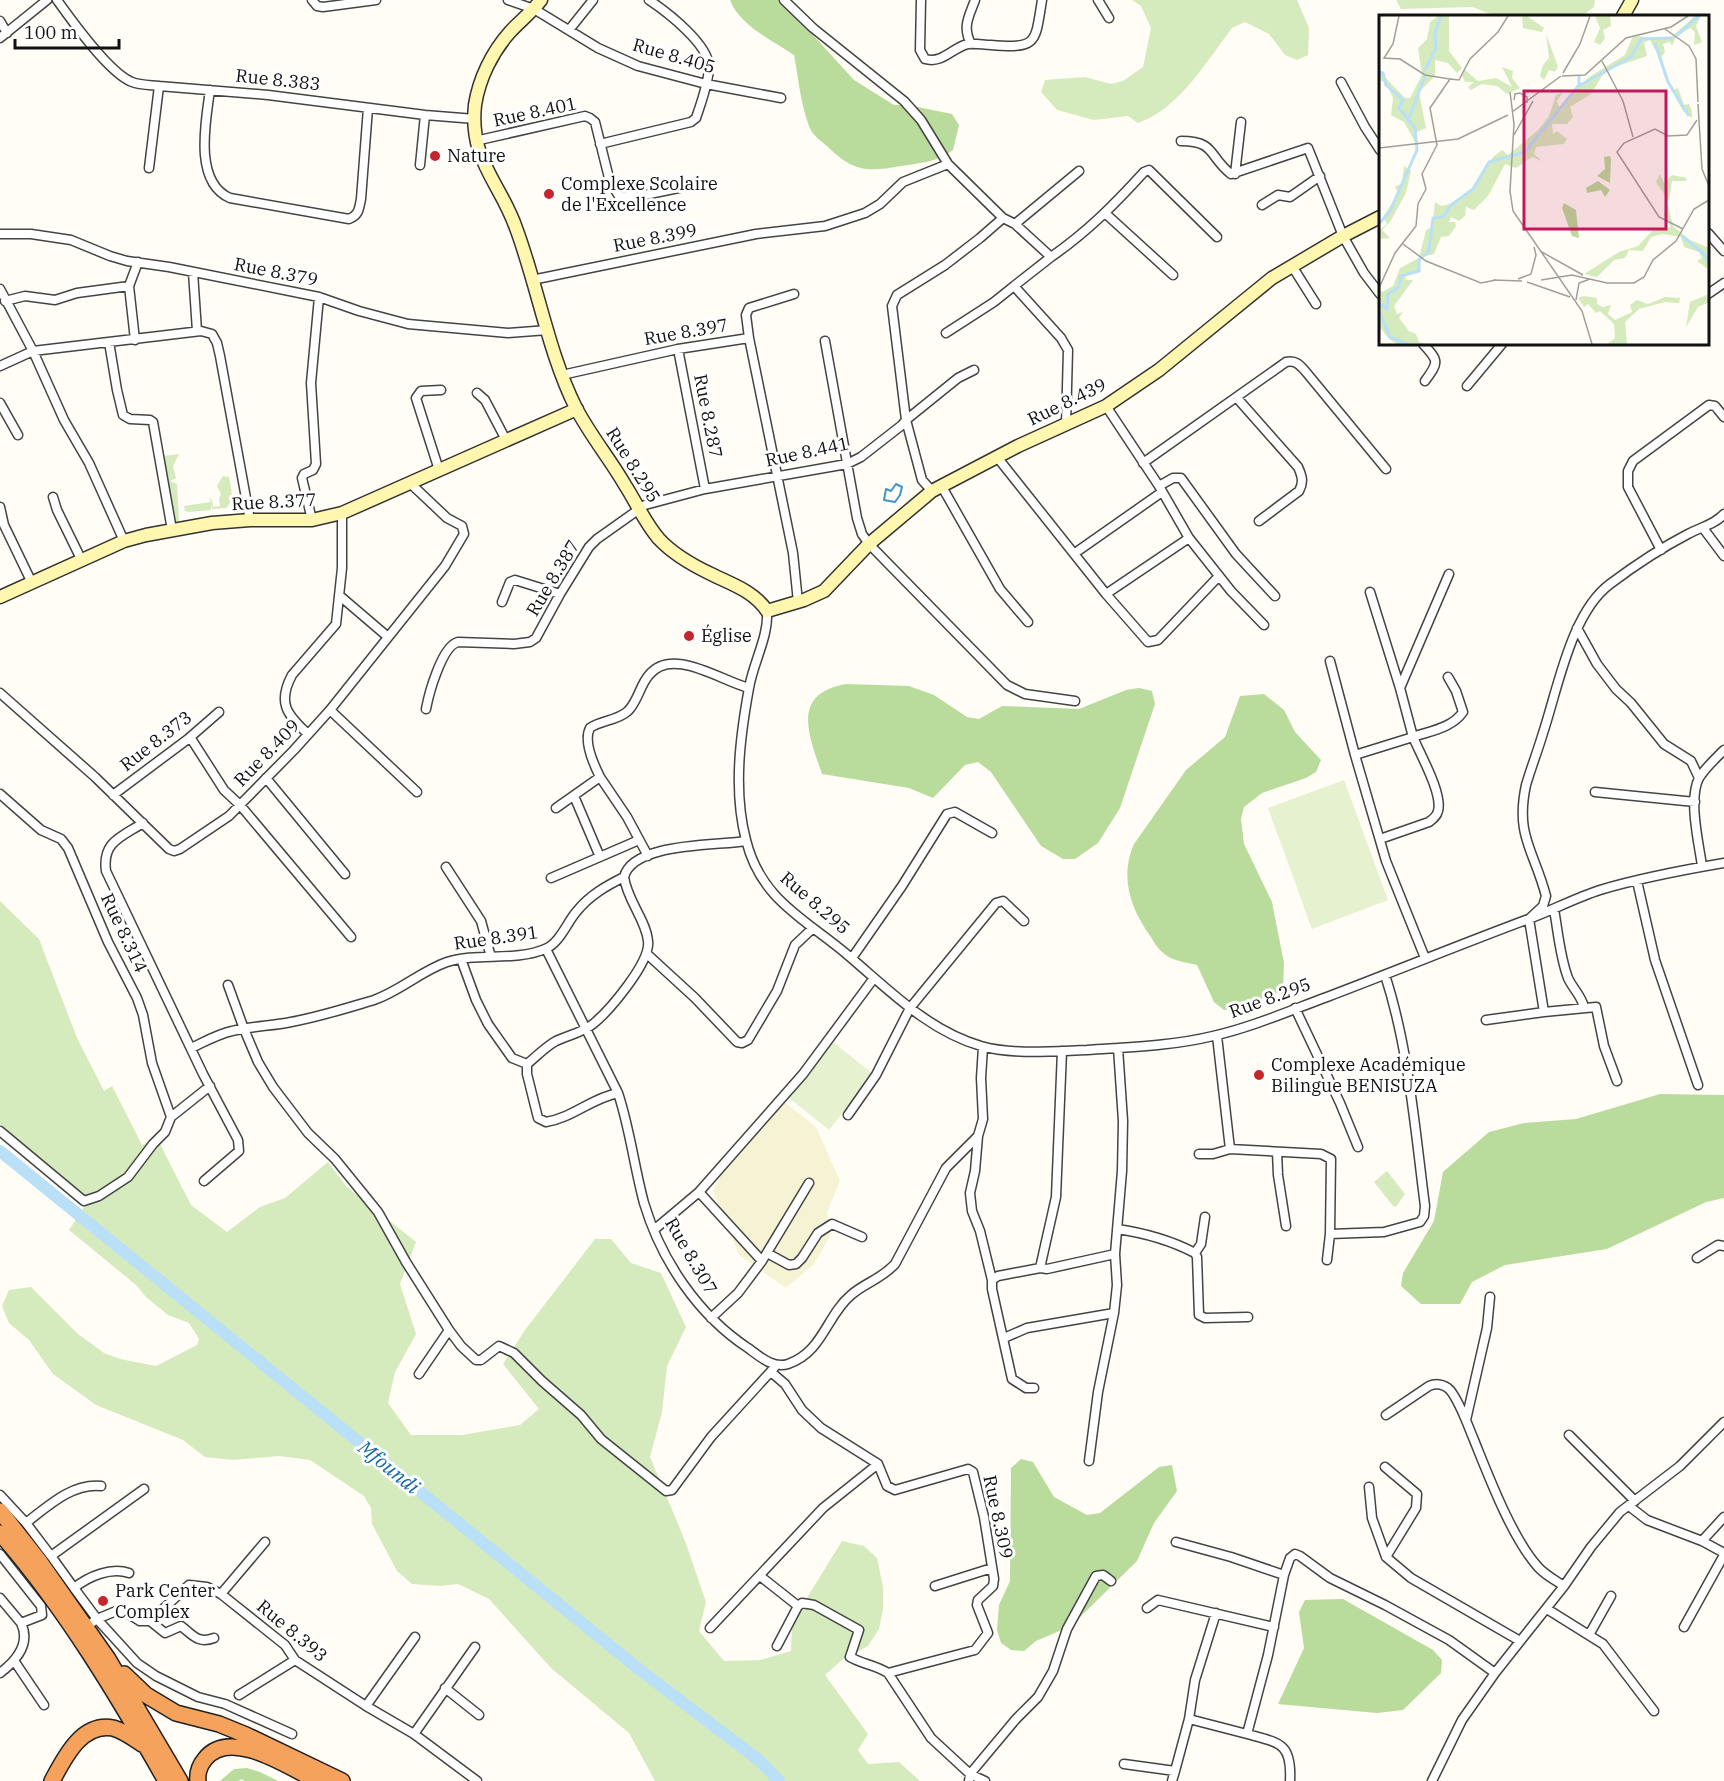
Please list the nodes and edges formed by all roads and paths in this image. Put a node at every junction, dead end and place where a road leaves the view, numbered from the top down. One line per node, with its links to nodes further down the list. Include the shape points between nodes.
1 (47, 0): 19 (street)
2 (57, 0): 23 (street, Rue 8.383, via 124,77 135,83)
3 (376, 0): 13 (street, via 336,6)
4 (508, 0): 14 (street, Rue 8.405)
5 (593, 0): 18 (street)
6 (649, 0): 22 (street, via 702,48 708,59)
7 (784, 0): 34 (street, via 904,101 921,120)
8 (921, 0): 20 (street, via 920,50 925,59 937,60)
9 (975, 0): 20 (street, via 966,26)
10 (1042, 0): 20 (street, via 1036,32 1025,46)
11 (1098, 0): 16 (street)
12 (1632, 0): 15 (street)
13 (315, 3)
14 (538, 5): 18 (street, Rue 8.405); 28 (street, Rue 8.295, via 508,34 489,62 479,90)
15 (1624, 15)
16 (1109, 18)
17 (0, 21): 19 (street)
18 (569, 30): 22 (street, Rue 8.405, via 638,66)
19 (4, 35)
20 (971, 44)
21 (1341, 82): 30 (street)
22 (706, 84): 25 (street, Rue 8.405); 33 (street, via 694,121)
23 (159, 86): 24 (street, Rue 8.383); 36 (street)
24 (210, 90): 26 (street, Rue 8.383); 26 (street, via 204,150 218,191 230,198 348,219 359,211)
25 (781, 98)
26 (368, 108): 27 (street, Rue 8.383)
27 (425, 115): 28 (street, Rue 8.383); 35 (street)
28 (475, 119): 31 (street, Rue 8.295)
29 (1241, 122): 38 (street)
30 (1376, 135)
31 (476, 141): 33 (street, Rue 8.401, via 585,116 594,122); 56 (street, Rue 8.295, via 516,227)
32 (1181, 141): 38 (street, via 1206,146 1227,171)
33 (600, 144): 40 (street, Rue 8.401, via 610,182 619,196 635,197)
34 (948, 164): 43 (street); 56 (street, Rue 8.399, via 903,182 865,213 825,226 756,234)
35 (420, 165)
36 (149, 168)
37 (1079, 171): 45 (street)
38 (1235, 174): 39 (street, via 1305,147 1310,150)
39 (1320, 176): 41 (street, via 1290,197 1278,195); 48 (street)
40 (688, 186)
41 (1262, 205)
42 (1106, 214): 49 (street, via 1149,170); 51 (street); 55 (street)
43 (1004, 218): 45 (street); 89 (street, via 945,265 897,295 892,306 893,320)
44 (1379, 218): 48 (street, Rue 8.439)
45 (1015, 224): 51 (street)
46 (0, 234): 52 (street, Rue 8.379, via 71,240 110,256)
47 (1709, 235): 50 (street)
48 (1343, 236): 53 (street, Rue 8.439); 60 (street)
49 (1217, 237)
50 (1724, 251)
51 (1051, 257): 59 (street)
52 (138, 262): 54 (street, Rue 8.379); 58 (street)
53 (1292, 266): 65 (street); 86 (street, Rue 8.439, via 1242,301 1159,370)
54 (193, 272): 64 (street, Rue 8.379); 67 (street)
55 (1173, 275)
56 (532, 280): 66 (street, Rue 8.295)
57 (1724, 283): 61 (street)
58 (129, 286): 62 (street, via 55,300); 70 (street)
59 (1014, 286): 68 (street); 90 (street, via 1068,350)
60 (1379, 293)
61 (1709, 293)
62 (2, 294): 76 (street)
63 (794, 294): 69 (street, via 749,308)
64 (319, 297): 66 (street, Rue 8.379, via 408,324 508,333); 109 (street, via 311,383 316,464 302,478)
65 (1316, 304)
66 (548, 330): 79 (street, Rue 8.295)
67 (197, 331): 70 (street); 108 (street, via 212,333 217,343)
68 (946, 333)
69 (749, 338): 75 (street, Rue 8.397); 98 (street, Rue 8.397)
70 (135, 340): 72 (street)
71 (825, 341): 95 (street)
72 (109, 342): 76 (street); 112 (street, via 123,415 153,422)
73 (1424, 345): 80 (street, via 1436,360)
74 (1501, 345): 81 (street)
75 (678, 349): 79 (street, Rue 8.397); 101 (street, Rue 8.287)
76 (33, 351): 77 (street); 114 (street)
77 (0, 366)
78 (974, 370): 89 (street, Rue 8.441, via 958,378)
79 (562, 375): 87 (street, Rue 8.295)
80 (1425, 381)
81 (1467, 386)
82 (441, 390): 97 (street, via 422,391 416,398)
83 (477, 393): 92 (street, via 485,400)
84 (1238, 398): 94 (street); 96 (street, via 1286,362 1293,361); 110 (street, via 1303,477 1299,490)
85 (0, 403): 91 (street)
86 (1106, 406): 90 (street, Rue 8.439); 94 (street)
87 (577, 409): 92 (street, Rue 8.377); 105 (street, Rue 8.295)
88 (1724, 417): 116 (street, via 1709,405 1633,462 1628,471 1628,487)
89 (906, 420): 95 (street, Rue 8.441); 100 (street, via 922,480)
90 (1066, 424): 93 (street, Rue 8.439)
91 (18, 435)
92 (506, 440): 97 (street, Rue 8.377)
93 (997, 457): 100 (street, Rue 8.439); 117 (street)
94 (1143, 463): 102 (street)
95 (847, 464): 98 (street, Rue 8.441); 115 (street, via 859,527)
96 (1386, 469)
97 (439, 470): 99 (street, Rue 8.377)
98 (777, 475): 101 (street, Rue 8.441); 130 (street, Rue 8.397, via 793,553)
99 (410, 483): 106 (street, Rue 8.377); 135 (street, Rue 8.409, via 447,518 462,526 464,534 432,584)
100 (937, 488): 115 (street, Rue 8.439); 132 (street, via 1000,589)
101 (705, 489): 105 (street, Rue 8.441, via 652,502)
102 (1160, 489): 113 (street); 117 (street); 127 (street, via 1173,478 1181,478 1236,554)
103 (53, 497): 119 (street)
104 (0, 507): 122 (street, via 4,525)
105 (640, 509): 124 (street, Rue 8.387, via 589,547); 131 (street, Rue 8.295, via 658,538 672,551 740,587)
106 (342, 513): 109 (street, Rue 8.377); 126 (street)
107 (1724, 514): 111 (street)
108 (250, 520): 109 (street, Rue 8.377); 112 (street, Rue 8.377)
109 (312, 520)
110 (1259, 521)
111 (1702, 528): 116 (street); 118 (street)
112 (172, 530): 114 (street, Rue 8.377)
113 (1189, 538): 121 (street); 125 (street)
114 (124, 541): 119 (street, Rue 8.377)
115 (868, 544): 130 (street, Rue 8.439, via 824,591); 141 (street, via 1007,685 1025,694)
116 (1661, 550): 134 (street, via 1608,585)
117 (1075, 553): 125 (street)
118 (1724, 556)
119 (82, 561): 122 (street, Rue 8.377)
120 (1449, 574): 139 (street)
121 (1219, 576): 125 (street, via 1153,643 1143,639); 133 (street)
122 (32, 583): 128 (street, Rue 8.377)
123 (1370, 592): 139 (street)
124 (560, 594): 129 (street, via 515,580 510,582); 142 (street, Rue 8.387, via 542,630 530,642 450,646 435,675)
125 (1106, 594)
126 (340, 596): 135 (street); 145 (street, via 333,629 287,685 285,709)
127 (1275, 596)
128 (0, 597)
129 (502, 602)
130 (798, 602): 131 (street, Rue 8.439)
131 (767, 611): 138 (street, Rue 8.295, via 767,625)
132 (1028, 622)
133 (1264, 624)
134 (1577, 628): 152 (street, via 1616,689 1664,744 1691,760); 176 (street, via 1522,804 1524,836 1546,896 1543,906)
135 (388, 637): 143 (street, Rue 8.409)
136 (1330, 661): 149 (street)
137 (1448, 677): 147 (street, via 1463,712 1445,726)
138 (749, 688): 151 (street, via 685,664 663,664 643,683 630,710 594,725 587,733); 165 (street, Rue 8.295, via 738,786)
139 (1400, 688): 147 (street)
140 (0, 693): 156 (street, Rue 8.409)
141 (1075, 701)
142 (426, 709)
143 (330, 710): 145 (street, Rue 8.409); 153 (street)
144 (219, 712): 146 (street, Rue 8.373)
145 (308, 734): 150 (street, Rue 8.409)
146 (190, 737): 156 (street, Rue 8.373); 159 (street, via 224,790)
147 (1413, 737): 149 (street); 163 (street, via 1438,796 1438,812 1429,822)
148 (1724, 750): 152 (street)
149 (1355, 755): 163 (street)
150 (266, 777): 159 (street, Rue 8.409); 171 (street)
151 (600, 777): 157 (street); 164 (street)
152 (1700, 778): 158 (street)
153 (417, 792)
154 (1595, 792): 158 (street)
155 (0, 794): 207 (street, Rue 8.314, via 68,848 137,998 157,1080)
156 (114, 795): 161 (street, Rue 8.409)
157 (574, 796): 160 (street); 167 (street)
158 (1695, 802): 169 (street)
159 (240, 805): 161 (street, Rue 8.409, via 224,820 174,851); 179 (street)
160 (556, 808)
161 (143, 823): 198 (street, via 112,843 104,860 106,871)
162 (992, 833): 183 (street, via 955,812 946,814)
163 (1380, 839): 184 (street)
164 (639, 840): 166 (street); 167 (street)
165 (746, 841): 166 (street, Rue 8.391, via 670,848); 178 (street, Rue 8.295, via 764,883)
166 (648, 856): 172 (street, Rue 8.391, via 626,869)
167 (600, 857): 173 (street)
168 (1724, 863): 169 (street, Rue 8.295)
169 (1702, 866): 174 (street, Rue 8.295)
170 (446, 867): 182 (street, via 481,921)
171 (345, 874)
172 (624, 877): 180 (street, Rue 8.391, via 598,890); 181 (street, via 647,933)
173 (551, 878)
174 (1636, 880): 175 (street, Rue 8.295); 203 (street, via 1655,960)
175 (1554, 909): 176 (street, Rue 8.295); 189 (street, via 1565,968)
176 (1529, 919): 184 (street, Rue 8.295); 192 (street)
177 (1024, 921): 190 (street, via 1003,902 996,903)
178 (813, 928): 181 (street, via 795,945 777,991 748,1040 742,1043); 183 (street, Rue 8.295)
179 (351, 938)
180 (546, 949): 182 (street, Rue 8.391); 195 (street, Rue 8.307)
181 (647, 954): 195 (street, via 614,1002)
182 (491, 957): 185 (street, Rue 8.391)
183 (852, 958): 187 (street, Rue 8.295)
184 (1425, 958): 186 (street, Rue 8.295)
185 (461, 959): 194 (street, Rue 8.391, via 436,967 391,994 324,1015); 201 (street, via 489,1024 512,1058)
186 (1384, 975): 191 (street, Rue 8.295); 221 (street, via 1406,1066 1424,1216 1420,1222 1384,1232)
187 (874, 978): 190 (street, Rue 8.295); 216 (street, via 803,1074)
188 (228, 985): 194 (street)
189 (1584, 1007): 192 (street); 202 (street, via 1596,1007)
190 (910, 1008): 197 (street, Rue 8.295, via 945,1031); 206 (street, via 876,1075)
191 (1295, 1008): 196 (street, Rue 8.295); 210 (street)
192 (1544, 1012): 193 (street)
193 (1486, 1020)
194 (244, 1029): 198 (street, Rue 8.391); 235 (street, via 258,1062 280,1096 378,1212)
195 (586, 1029): 201 (street, via 555,1042); 205 (street, Rue 8.307)
196 (1217, 1036): 199 (street, Rue 8.295); 211 (street)
197 (983, 1047): 200 (street, Rue 8.295); 209 (street, via 983,1119)
198 (191, 1048): 204 (street)
199 (1118, 1048): 200 (street, Rue 8.295); 220 (street, via 1123,1121)
200 (1062, 1051): 229 (street, via 1056,1197)
201 (526, 1064): 205 (street, via 538,1118 546,1122)
202 (1617, 1081)
203 (1698, 1085)
204 (210, 1086): 207 (street); 214 (street, via 238,1140 239,1150)
205 (618, 1093): 219 (street, Rue 8.307, via 645,1205)
206 (848, 1115)
207 (171, 1116): 208 (street, via 165,1132 128,1177 84,1201)
208 (0, 1131)
209 (978, 1136): 230 (street, via 970,1193); 237 (street, via 946,1168 895,1264 850,1295 808,1354)
210 (1358, 1147)
211 (1230, 1149): 212 (street); 213 (street)
212 (1277, 1152): 218 (street); 221 (street, via 1321,1154 1331,1159)
213 (1199, 1154)
214 (204, 1181)
215 (809, 1183): 226 (street)
216 (699, 1192): 219 (street); 226 (street)
217 (1205, 1217): 224 (street, via 1201,1244)
218 (1286, 1226)
219 (655, 1229): 234 (street, Rue 8.307, via 680,1277)
220 (1117, 1229): 224 (street, via 1165,1240); 225 (street)
221 (1330, 1234): 228 (street)
222 (862, 1237): 226 (street, via 832,1224 818,1233 796,1264)
223 (1724, 1246): 227 (street, via 1718,1245)
224 (1195, 1253): 233 (street, via 1198,1315)
225 (1114, 1254): 229 (street); 232 (street)
226 (764, 1257): 234 (street, via 738,1293)
227 (1697, 1258)
228 (1327, 1260)
229 (1040, 1268): 230 (street)
230 (992, 1280): 236 (street)
231 (1490, 1297): 241 (street)
232 (1114, 1313): 236 (street, via 1027,1328); 244 (street)
233 (1248, 1317)
234 (711, 1318): 237 (street, Rue 8.307)
235 (449, 1329): 237 (street, via 476,1360 499,1346 514,1353 581,1415 601,1439 666,1491 672,1490 711,1437); 238 (street)
236 (1004, 1338): 239 (street, via 1012,1379 1026,1388)
237 (774, 1369): 245 (street, Rue 8.309, via 802,1410 821,1428)
238 (419, 1374)
239 (1034, 1388)
240 (1386, 1415): 241 (street, via 1436,1383 1450,1390)
241 (1466, 1420): 269 (street, via 1521,1544 1538,1568)
242 (1724, 1422): 251 (street, via 1680,1466)
243 (1569, 1435): 251 (street)
244 (1089, 1461)
245 (878, 1464): 263 (street, Rue 8.309, via 887,1486 895,1490 968,1469 973,1472); 266 (street, via 824,1508)
246 (1385, 1467): 262 (street, via 1417,1494 1418,1500)
247 (102, 1486): 254 (street, via 68,1492)
248 (1369, 1486): 262 (street, via 1372,1518)
249 (144, 1489): 261 (street)
250 (0, 1495): 254 (street)
251 (1632, 1504): 256 (street, via 1647,1520); 269 (street, via 1620,1512)
252 (0, 1511): 280 (highway)
253 (1724, 1517): 256 (street)
254 (26, 1523): 261 (street)
255 (0, 1533): 306 (highway, via 53,1600)
256 (1702, 1541): 260 (street)
257 (265, 1542): 271 (street)
258 (1176, 1542): 265 (street)
259 (0, 1554): 279 (street, via 42,1609 42,1615)
260 (1724, 1554): 282 (street)
261 (51, 1556): 270 (street)
262 (1386, 1557): 287 (street, via 1411,1578)
263 (992, 1568): 268 (street); 293 (street, Rue 8.309, via 993,1587 977,1605 988,1633 975,1650)
264 (129, 1573): 270 (street, via 112,1570)
265 (1284, 1575): 281 (street); 294 (street, via 1290,1558 1300,1556 1330,1578 1449,1640)
266 (760, 1576): 274 (street); 283 (street)
267 (1111, 1581): 309 (street, via 1103,1575 1096,1576 1090,1584 1038,1697)
268 (935, 1586)
269 (1564, 1586): 276 (street)
270 (74, 1588): 280 (street)
271 (221, 1594): 278 (street, Rue 8.393, via 189,1585); 291 (street, Rue 8.393, via 285,1645)
272 (1611, 1596): 284 (street)
273 (0, 1598): 279 (street)
274 (798, 1606): 288 (street); 293 (street, via 814,1605 859,1630 850,1657)
275 (1147, 1608): 277 (street, via 1158,1600)
276 (1546, 1609): 284 (street); 287 (street)
277 (1216, 1612): 281 (street); 302 (street)
278 (150, 1621): 280 (street, via 141,1621 121,1609); 286 (street, via 165,1633 181,1626 197,1640)
279 (21, 1623): 292 (street, via 25,1635)
280 (92, 1623): 290 (highway); 303 (street, via 156,1676)
281 (1274, 1627): 305 (street)
282 (1684, 1627)
283 (710, 1628)
284 (1589, 1635): 300 (street, via 1603,1644)
285 (415, 1637): 299 (street)
286 (214, 1638)
287 (1520, 1641): 294 (street)
288 (777, 1646)
289 (475, 1647): 296 (street)
290 (108, 1659): 312 (highway); 315 (highway, via 146,1695 176,1713 246,1735)
291 (295, 1660): 297 (street); 299 (street, Rue 8.393)
292 (15, 1662): 295 (street); 298 (street)
293 (888, 1673): 309 (street, via 931,1738)
294 (1494, 1673): 320 (street, via 1462,1720)
295 (0, 1674)
296 (445, 1688): 301 (street); 304 (street)
297 (239, 1695)
298 (44, 1705)
299 (366, 1706): 304 (street, Rue 8.393)
300 (1654, 1711)
301 (479, 1716)
302 (1189, 1719): 305 (street); 308 (street)
303 (292, 1734)
304 (414, 1734): 316 (street, Rue 8.393)
305 (1247, 1734): 319 (street, via 1284,1747 1291,1766)
306 (146, 1746): 310 (highway, via 111,1728 95,1730 79,1739); 311 (highway)
307 (1124, 1764): 308 (street)
308 (1175, 1771): 318 (street)
309 (969, 1777): 317 (street)
310 (52, 1781)
311 (166, 1781)
312 (180, 1781)
313 (198, 1781): 314 (highway, via 201,1763 209,1754 230,1746 266,1756)
314 (317, 1781)
315 (342, 1781)
316 (477, 1781)
317 (985, 1781)
318 (1172, 1781)
319 (1290, 1781)
320 (1432, 1781)

